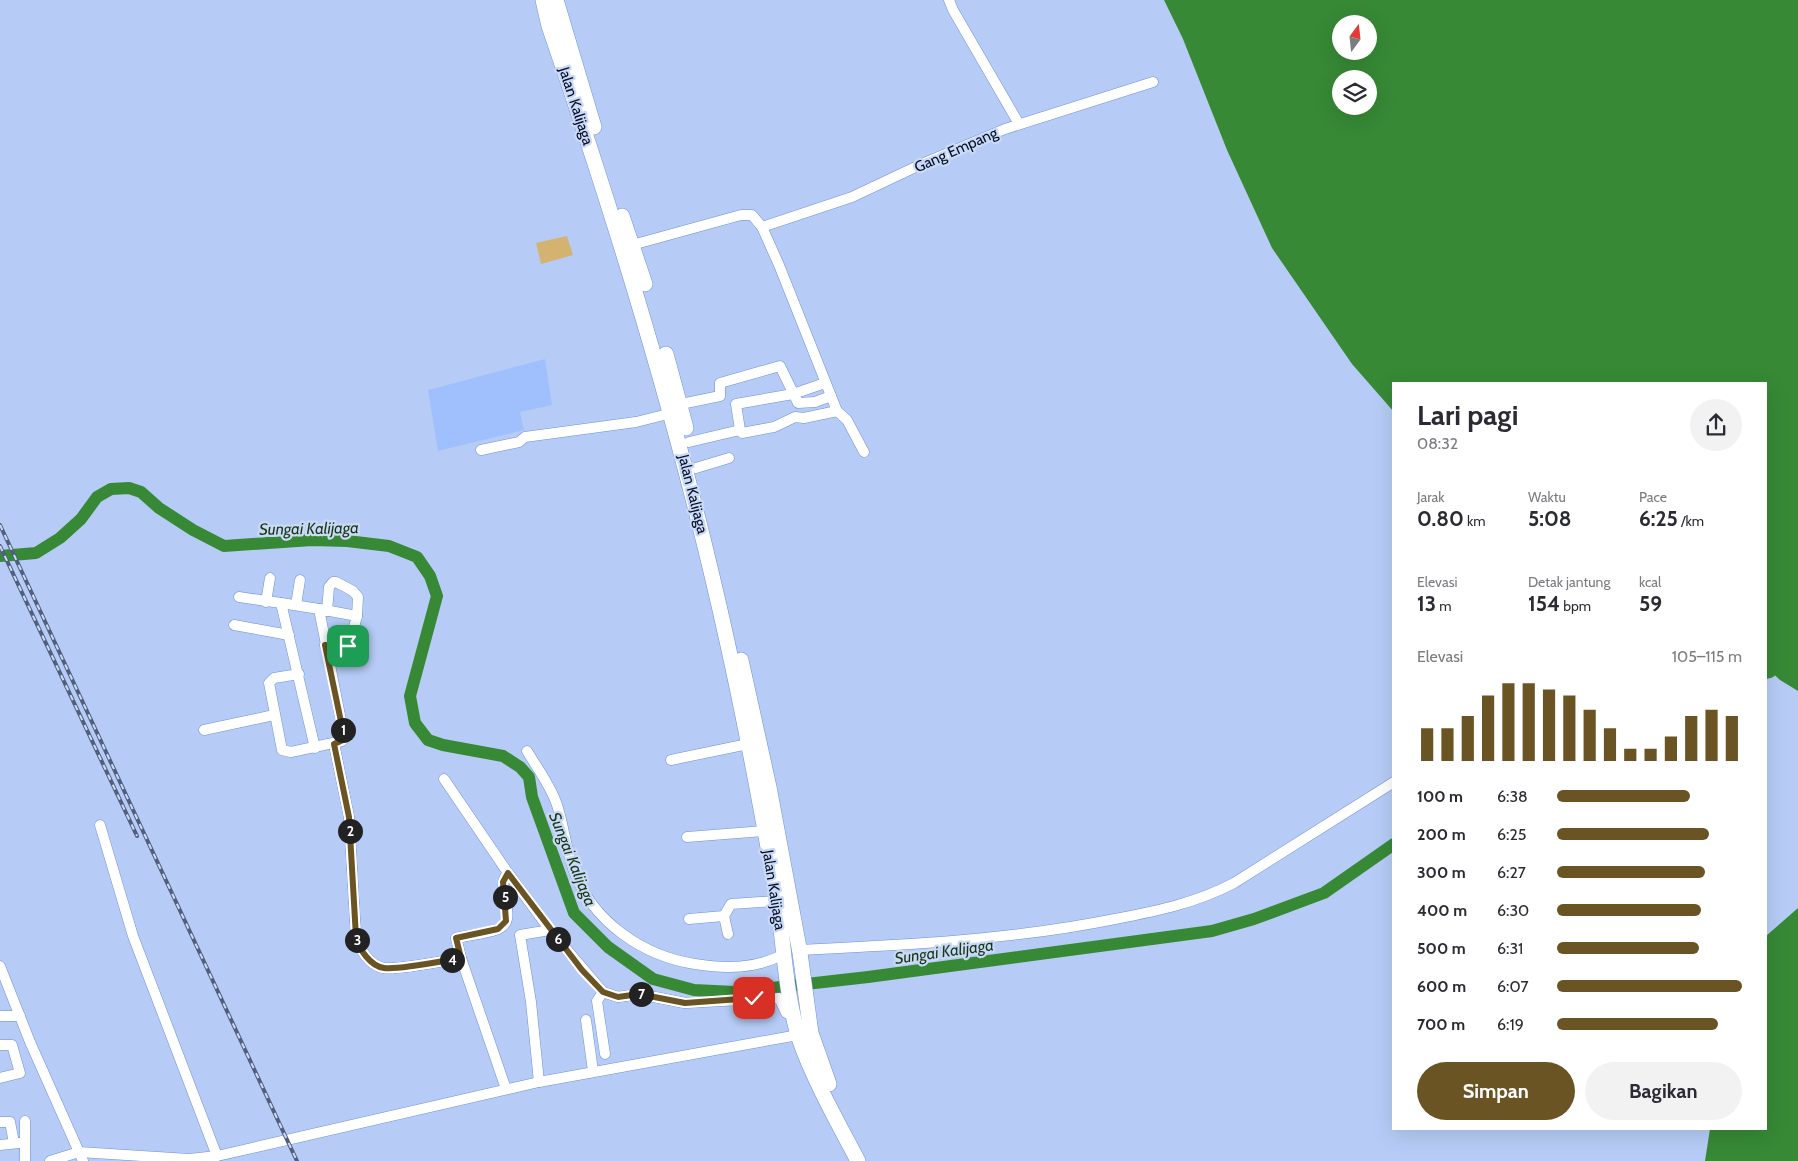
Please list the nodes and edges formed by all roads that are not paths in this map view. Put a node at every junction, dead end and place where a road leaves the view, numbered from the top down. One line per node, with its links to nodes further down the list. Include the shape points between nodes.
1 (543, 0): 11 (highway, Jalan Kalijaga)
2 (556, 0): 7 (highway, Jalan Kalijaga)
3 (949, 0): 5 (street)
4 (1152, 82): 5 (street, Gang Empang)
5 (1019, 124): 6 (street, Gang Empang, via 852,197)
6 (762, 228): 7 (street, via 752,215 741,214); 8 (street)
7 (632, 245): 11 (highway, Jalan Kalijaga)
8 (825, 383): 9 (street); 10 (street)
9 (793, 394): 10 (street, via 799,404); 11 (street, via 780,366 720,383 720,396); 13 (street, via 736,404)
10 (831, 396): 12 (street)
11 (676, 408): 14 (highway, Jalan Kalijaga); 15 (street, via 636,422 525,437 519,442); 34 (highway, Jalan Kalijaga)
12 (837, 411): 13 (street, via 795,417 774,427 745,433); 16 (street, via 846,420)
13 (740, 430): 14 (street)
14 (689, 442): 18 (highway, Jalan Kalijaga)
15 (481, 450)
16 (864, 452)
17 (729, 458): 18 (street)
18 (696, 468): 49 (highway, Jalan Kalijaga, via 750,698)
19 (270, 578): 22 (street)
20 (300, 580): 24 (street)
21 (239, 597): 22 (street)
22 (266, 602): 23 (street)
23 (282, 604): 24 (street); 28 (street)
24 (296, 605): 25 (street)
25 (323, 610): 26 (street); 26 (street, via 330,587 336,582 358,597); 29 (street)
26 (357, 616): 29 (street, via 349,645)
27 (234, 625): 28 (street)
28 (288, 635): 30 (street)
29 (325, 645): 33 (street, via 344,736)
30 (299, 674): 31 (street, via 274,678 270,682); 35 (street)
31 (274, 715): 32 (street); 35 (street, via 284,751)
32 (204, 730)
33 (334, 744): 35 (street); 51 (street, via 349,817 356,937 360,947 368,958 384,968)
34 (748, 744): 37 (street); 41 (highway, Jalan Kalijaga)
35 (315, 748)
36 (527, 751): 50 (street, via 557,804 577,880 617,931 662,956 703,965 753,966)
37 (671, 760)
38 (444, 779): 43 (street)
39 (1392, 783): 49 (street, via 1242,879 1210,896 1185,904 1083,926 1027,934)
40 (100, 825): 70 (street, via 133,936)
41 (765, 831): 42 (street); 44 (highway, Jalan Kalijaga)
42 (686, 837)
43 (508, 873): 47 (street); 51 (street, via 503,882 506,921 498,929 456,938)
44 (777, 901): 45 (street, via 730,904); 50 (highway, Jalan Kalijaga)
45 (724, 916): 46 (street); 48 (street)
46 (689, 919)
47 (550, 930): 53 (street); 63 (street, via 520,935)
48 (728, 934)
49 (800, 952): 75 (highway, Jalan Kalijaga, via 811,1034 829,1084)
50 (785, 956): 54 (highway, Jalan Kalijaga)
51 (461, 958): 64 (street)
52 (0, 966): 56 (street)
53 (603, 992): 54 (street, via 618,997 639,994 685,1003 779,998 786,1013); 60 (street, via 597,1002)
54 (792, 1007): 58 (highway, Jalan Kalijaga)
55 (0, 1016): 56 (street)
56 (20, 1016): 71 (street)
57 (586, 1020): 61 (street)
58 (798, 1035): 61 (street); 74 (highway, Jalan Kalijaga, via 820,1089)
59 (0, 1045): 62 (street, via 12,1046 20,1074)
60 (605, 1054)
61 (593, 1071): 63 (street)
62 (0, 1078)
63 (539, 1082): 64 (street)
64 (506, 1089): 70 (street)
65 (25, 1121): 67 (street)
66 (0, 1122): 68 (street, via 10,1122)
67 (27, 1142): 68 (street); 72 (street)
68 (14, 1143): 69 (street)
69 (0, 1145)
70 (217, 1156): 71 (street, via 189,1159)
71 (81, 1157): 73 (street)
72 (25, 1161)
73 (50, 1161)
74 (858, 1161)
75 (869, 1161)

